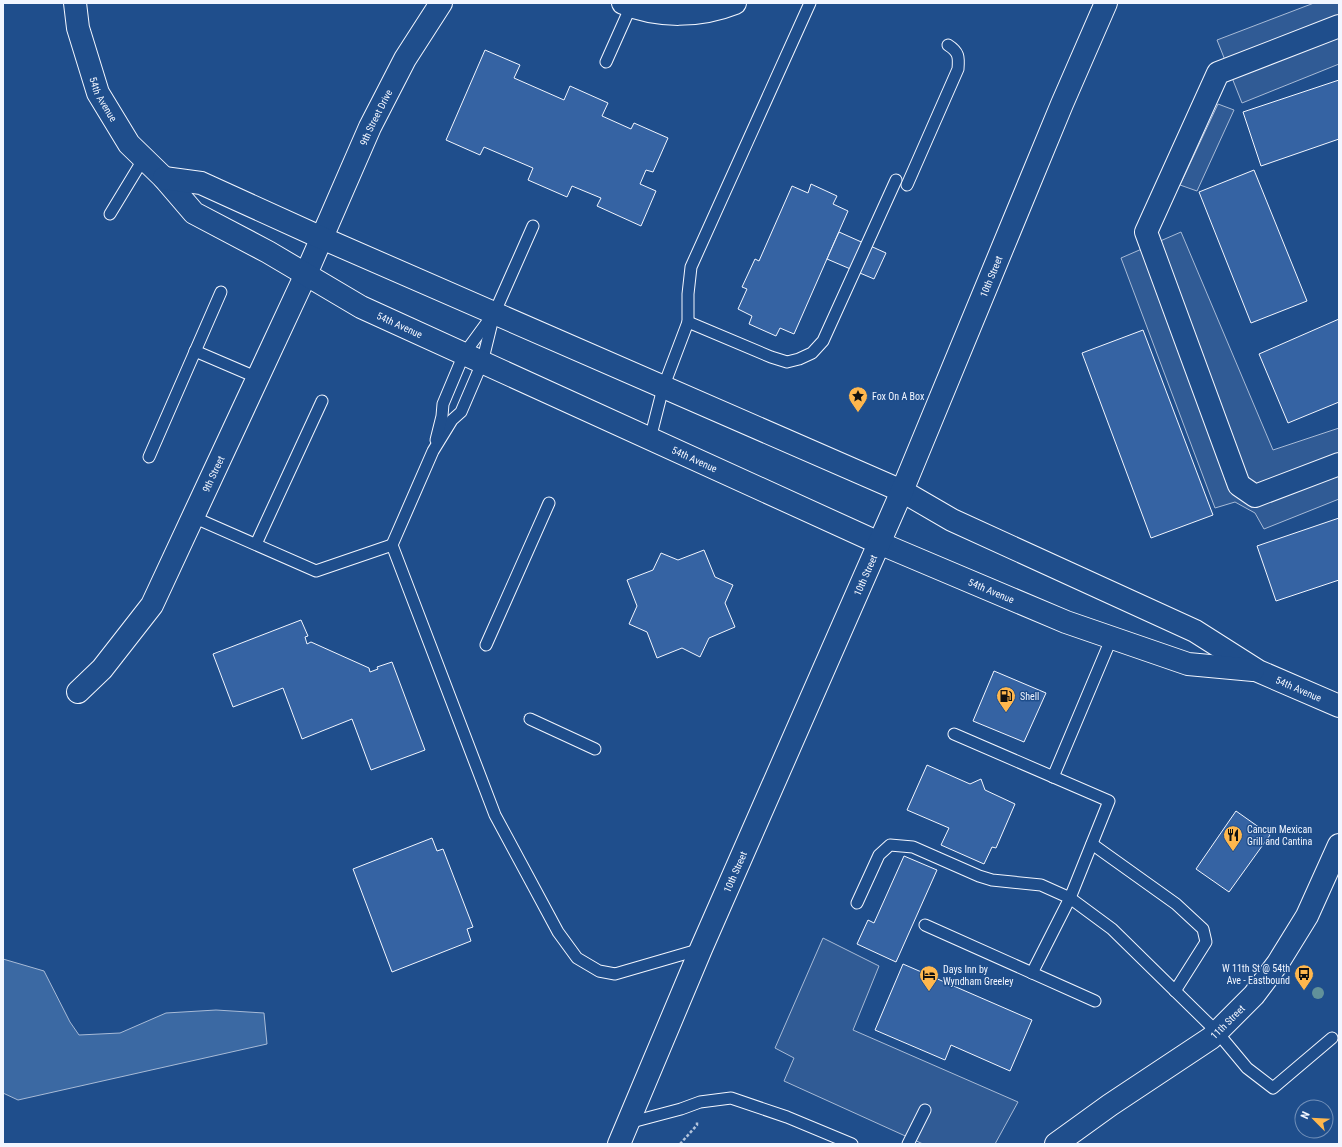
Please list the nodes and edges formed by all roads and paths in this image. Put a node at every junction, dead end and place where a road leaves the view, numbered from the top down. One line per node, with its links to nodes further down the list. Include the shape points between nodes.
1 (75, 3): 10 (street, 54th Avenue, via 78,28 98,93 129,144)
2 (441, 3): 16 (street, 9th Street Drive, via 405,59 370,127)
3 (735, 3): 6 (street, via 699,13 665,14)
4 (810, 3): 20 (lane, via 691,267)
5 (1106, 3): 30 (street, 10th Street)
6 (627, 5): 9 (lane)
7 (1339, 26): 29 (street, via 1218,73 1146,232 1239,485 1255,496)
8 (948, 45): 13 (lane, via 956,50 960,57 958,69)
9 (606, 62)
10 (144, 158): 11 (street, 54th Avenue); 14 (lane)
11 (164, 178): 16 (street, 54th Avenue, via 201,182); 17 (street, 54th Avenue, via 194,213)
12 (896, 180): 20 (lane, via 823,341 812,353 787,362)
13 (907, 185)
14 (110, 214)
15 (533, 226): 19 (lane)
16 (322, 238): 17 (street, 9th Street); 19 (street, 54th Avenue)
17 (306, 274): 22 (street, 54th Avenue, via 360,307); 23 (street, 9th Street)
18 (221, 292): 21 (lane)
19 (494, 314): 22 (lane); 22 (lane); 24 (street, 54th Avenue)
20 (688, 322): 24 (lane)
21 (195, 351): 23 (lane); 28 (lane)
22 (473, 358): 26 (street, 54th Avenue); 27 (lane, via 443,404); 27 (lane, via 461,412 452,420)
23 (258, 378): 32 (street, 9th Street)
24 (663, 388): 26 (lane); 30 (street, 54th Avenue)
25 (322, 401): 34 (lane)
26 (650, 439): 33 (street, 54th Avenue)
27 (433, 451): 35 (lane)
28 (149, 456)
29 (1339, 464)
30 (902, 491): 33 (street, 10th Street); 38 (street, 54th Avenue, via 952,520 1195,631)
31 (549, 504): 37 (lane)
32 (193, 517): 34 (lane); 39 (street, 9th Street, via 152,605 102,669)
33 (879, 543): 36 (street, 54th Avenue, via 1066,622); 50 (street, 10th Street)
34 (256, 544): 35 (lane, via 316,571)
35 (392, 545): 50 (lane, via 495,815 558,932 577,958 599,971 614,974)
36 (1112, 637): 38 (street, 54th Avenue, via 1188,664); 44 (lane)
37 (486, 645)
38 (1258, 671): 40 (street, 54th Avenue)
39 (78, 692)
40 (1339, 706)
41 (530, 719): 43 (lane)
42 (954, 734): 44 (lane)
43 (595, 749)
44 (1053, 777): 45 (lane, via 1110,801)
45 (1092, 844): 47 (lane); 52 (lane, via 1176,904 1203,929 1206,942)
46 (1339, 844): 54 (street, 11th Street, via 1307,916 1278,963 1254,995)
47 (1070, 898): 48 (lane, via 1041,885 986,878 913,847 890,845 879,854); 51 (lane); 52 (lane, via 1112,929)
48 (857, 903)
49 (925, 925): 51 (lane)
50 (701, 949): 57 (street, 10th Street)
51 (1032, 973): 53 (lane)
52 (1174, 991): 54 (lane)
53 (1095, 1001)
54 (1217, 1032): 55 (lane, via 1247,1068 1273,1088); 61 (street, 11th Street)
55 (1332, 1038)
56 (925, 1110): 60 (lane)
57 (628, 1123): 58 (street, 10th Street); 59 (lane, via 700,1102 731,1098 787,1117)
58 (619, 1144)
59 (852, 1144)
60 (908, 1144)
61 (1056, 1144)

